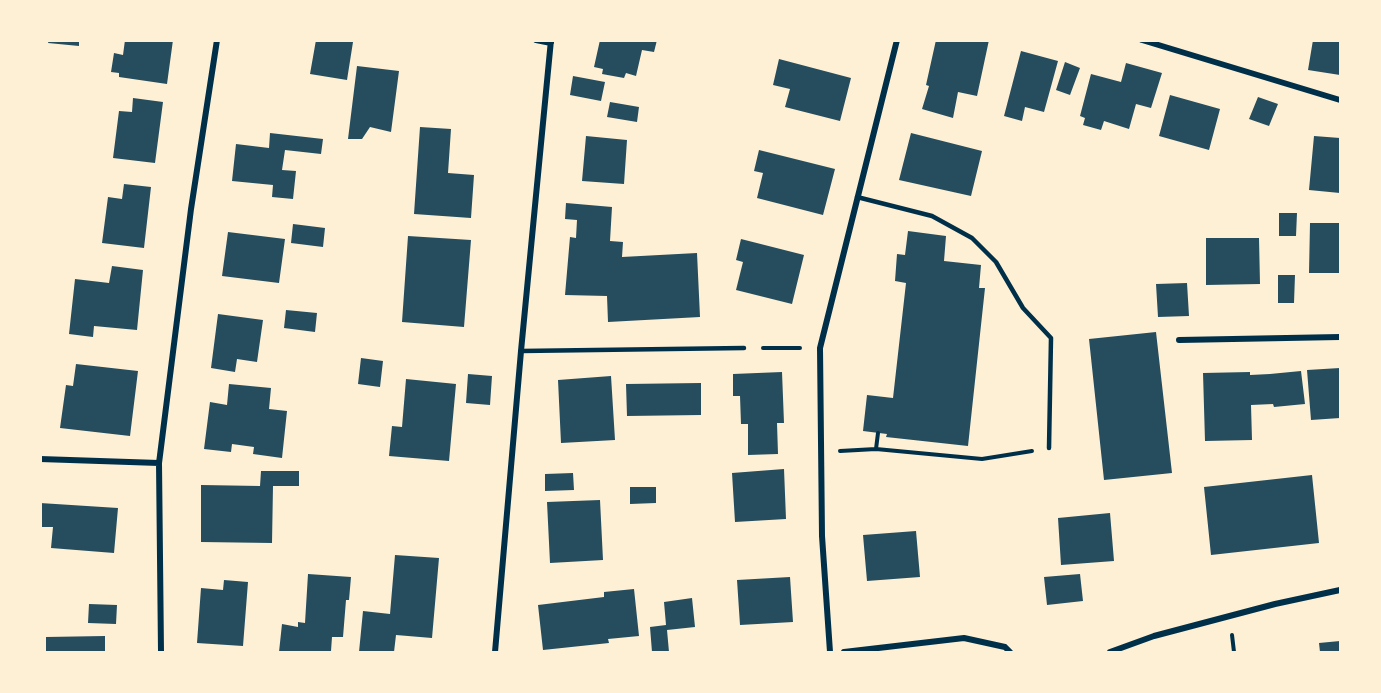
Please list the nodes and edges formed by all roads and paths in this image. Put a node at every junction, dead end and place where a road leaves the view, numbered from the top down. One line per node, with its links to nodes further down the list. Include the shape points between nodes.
1 (217, 40): 17 (street)
2 (536, 40): 5 (street)
3 (897, 40): 7 (street)
4 (1142, 40): 6 (street)
5 (551, 42): 11 (street)
6 (1341, 100)
7 (857, 197): 13 (lane, via 932,216 972,238 996,262 1023,308 1051,339); 15 (street, via 820,348)
8 (1341, 337): 9 (street)
9 (1179, 340)
10 (744, 348): 11 (lane)
11 (521, 351): 20 (street)
12 (878, 433): 14 (path)
13 (1049, 448): 14 (path, via 982,459)
14 (876, 449): 15 (path)
15 (821, 452): 21 (street)
16 (40, 459): 17 (street)
17 (159, 463): 19 (street)
18 (1341, 590): 24 (street, via 1154,636)
19 (161, 652)
20 (495, 652)
21 (830, 652)
22 (844, 652): 23 (street, via 964,638 1005,647)
23 (1010, 652)
24 (1110, 652)

